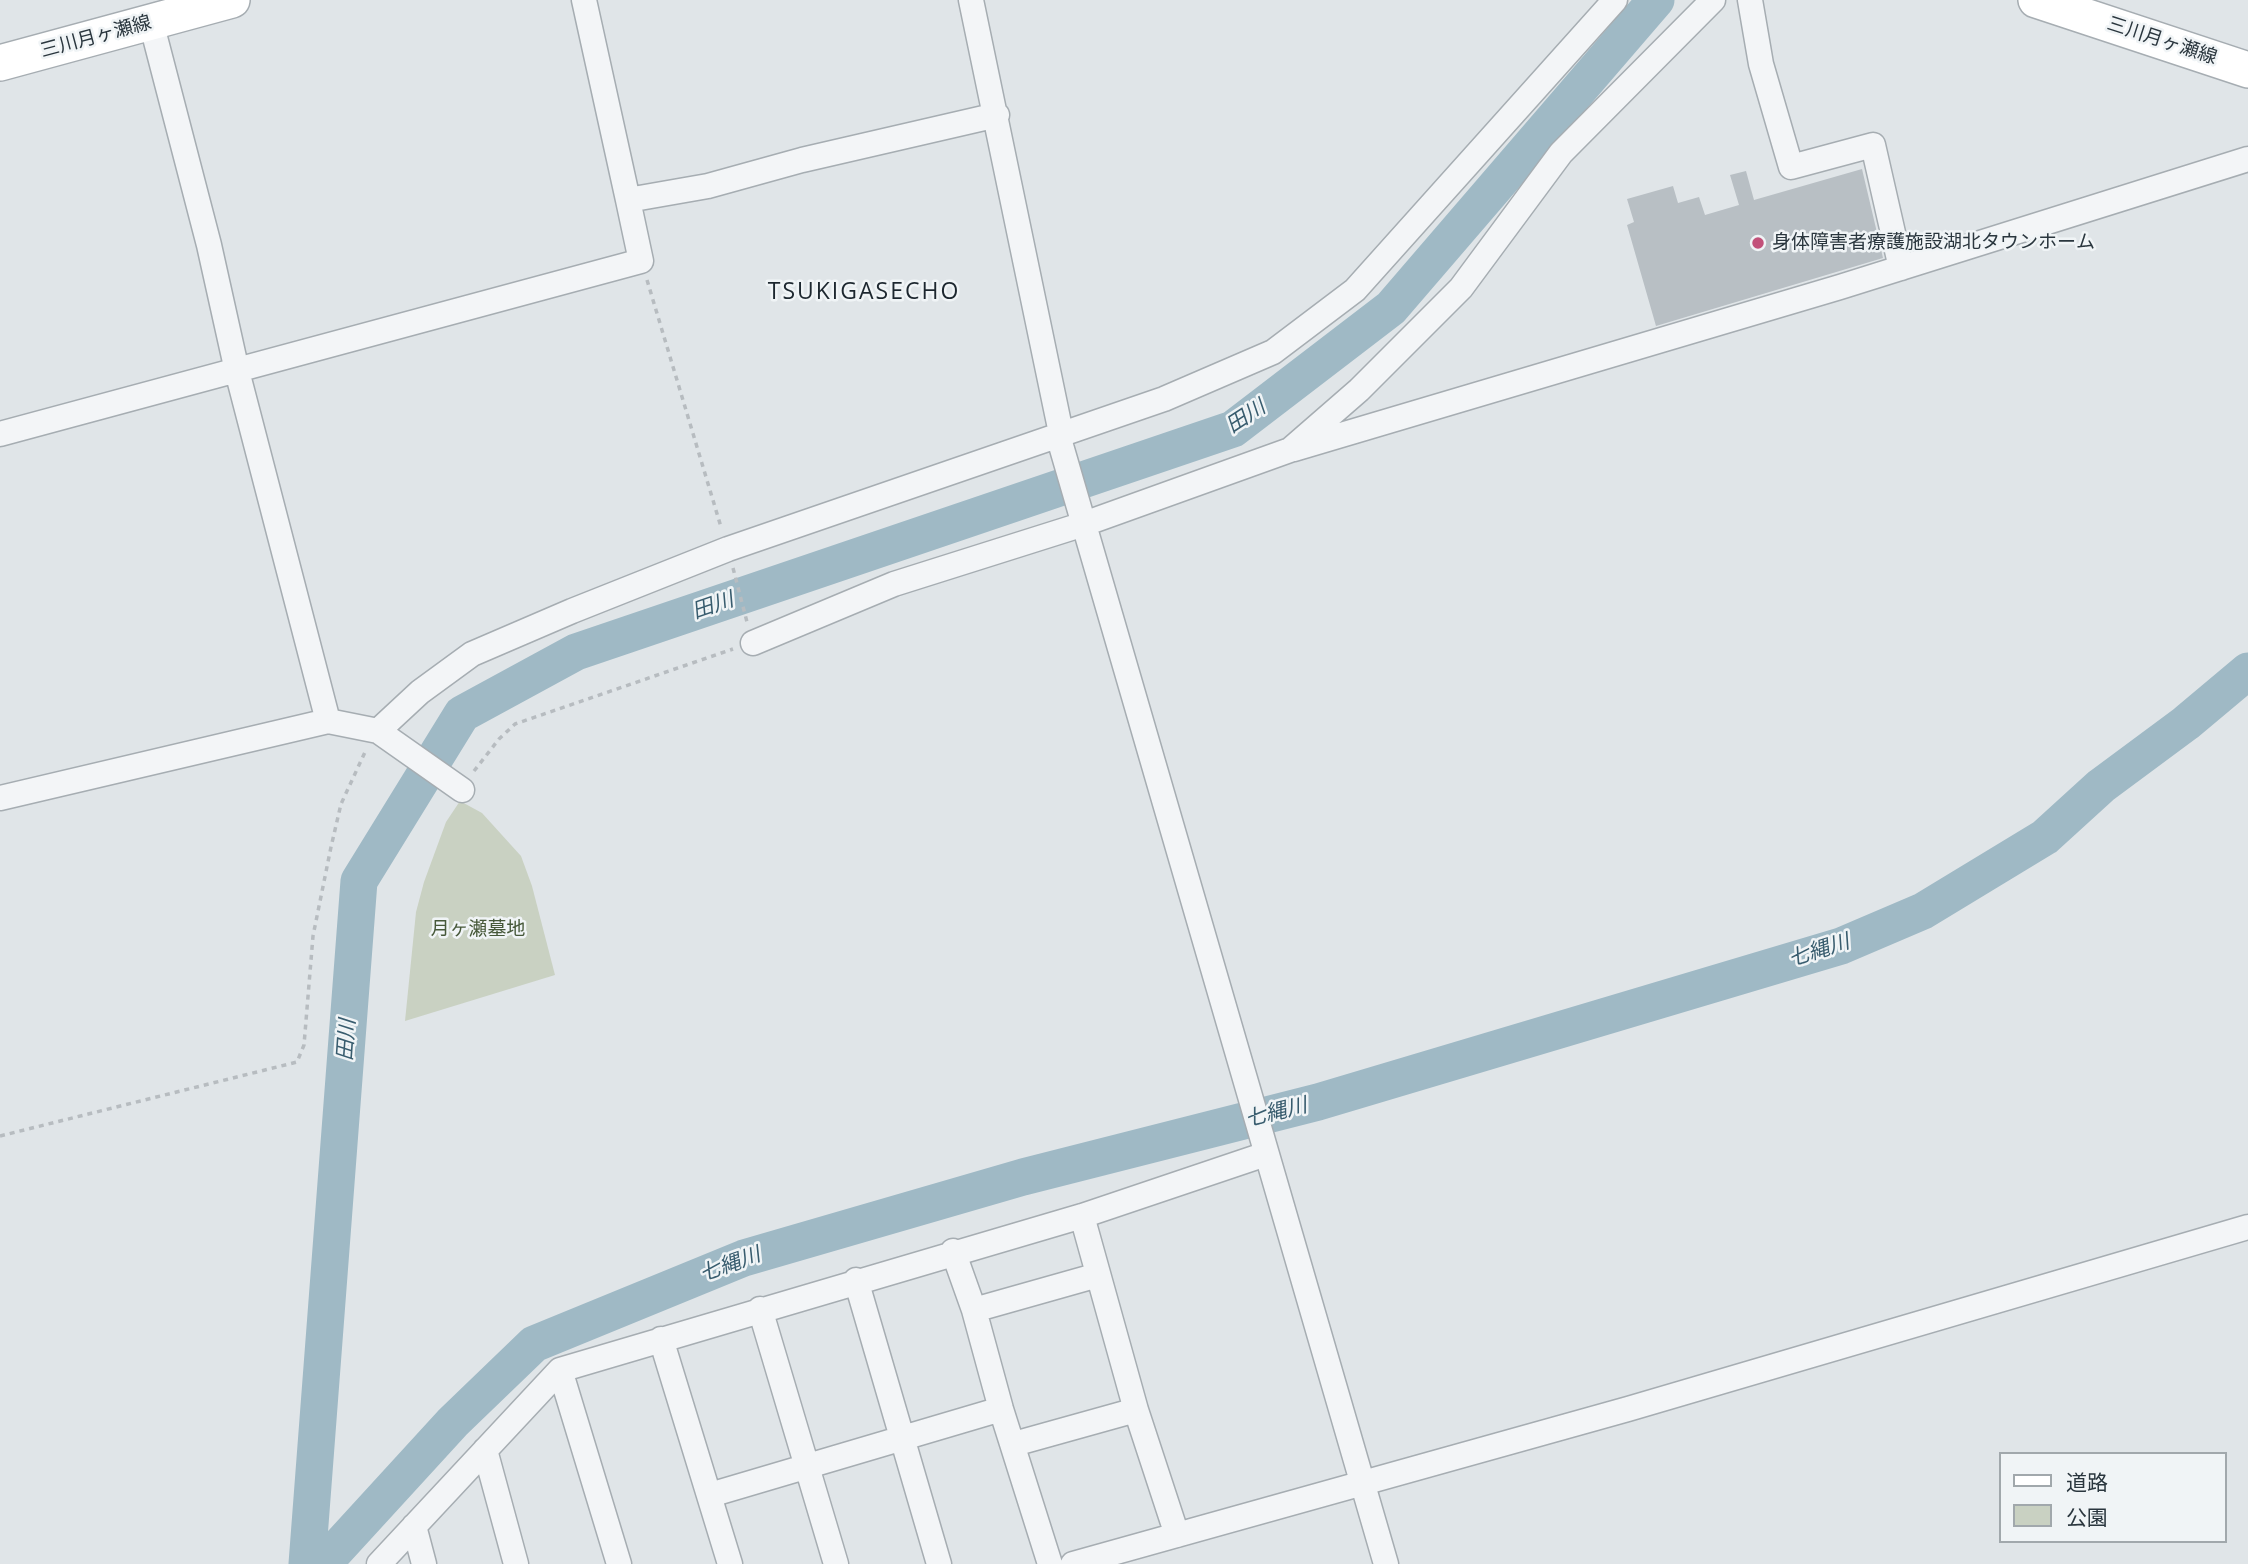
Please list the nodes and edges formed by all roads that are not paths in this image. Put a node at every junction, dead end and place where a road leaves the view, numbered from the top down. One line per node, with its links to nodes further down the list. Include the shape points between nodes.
1 (232, 0): 8 (main road, 三川月ヶ瀬線)
2 (584, 0): 13 (street)
3 (971, 0): 11 (street)
4 (1615, 0): 17 (street, via 1355,290 1273,352)
5 (1713, 0): 18 (street, via 1561,153 1461,288 1359,390)
6 (1750, 0): 14 (street, via 1761,64 1791,167 1873,145)
7 (2036, 0): 10 (main road, 三川月ヶ瀬線)
8 (145, 15): 9 (main road, 三川月ヶ瀬線); 15 (street, via 209,245)
9 (0, 63)
10 (2248, 70)
11 (997, 115): 13 (street, via 708,186); 17 (street)
12 (2248, 159): 14 (street)
13 (628, 200): 15 (street, via 641,261)
14 (1901, 268): 18 (street)
15 (237, 371): 16 (street); 21 (street)
16 (0, 433)
17 (1061, 437): 19 (street); 22 (street, via 729,553 472,654 420,692)
18 (1290, 450): 19 (street)
19 (1083, 520): 20 (street); 25 (street)
20 (750, 633)
21 (328, 721): 22 (street); 24 (street)
22 (381, 733): 23 (street)
23 (460, 788)
24 (0, 798)
25 (1265, 1151): 26 (street); 41 (street)
26 (1082, 1216): 28 (street); 29 (street)
27 (2248, 1227): 41 (street)
28 (953, 1251): 30 (street); 32 (street)
29 (1098, 1275): 32 (street); 36 (street)
30 (856, 1280): 31 (street); 37 (street)
31 (760, 1309): 33 (street); 40 (street)
32 (974, 1310): 35 (street)
33 (661, 1339): 34 (street); 42 (street)
34 (559, 1370): 39 (street); 48 (street)
35 (1001, 1409): 37 (street); 38 (street)
36 (1136, 1410): 38 (street); 44 (street)
37 (904, 1440): 40 (street); 51 (street)
38 (1014, 1444): 52 (street)
39 (485, 1450): 43 (street); 47 (street)
40 (807, 1466): 42 (street); 50 (street)
41 (1363, 1483): 44 (street); 54 (street)
42 (710, 1495): 49 (street)
43 (414, 1527): 45 (street); 46 (street)
44 (1177, 1535): 53 (street)
45 (379, 1564)
46 (424, 1564)
47 (516, 1564)
48 (619, 1564)
49 (730, 1564)
50 (836, 1564)
51 (939, 1564)
52 (1050, 1564)
53 (1073, 1564)
54 (1386, 1564)

